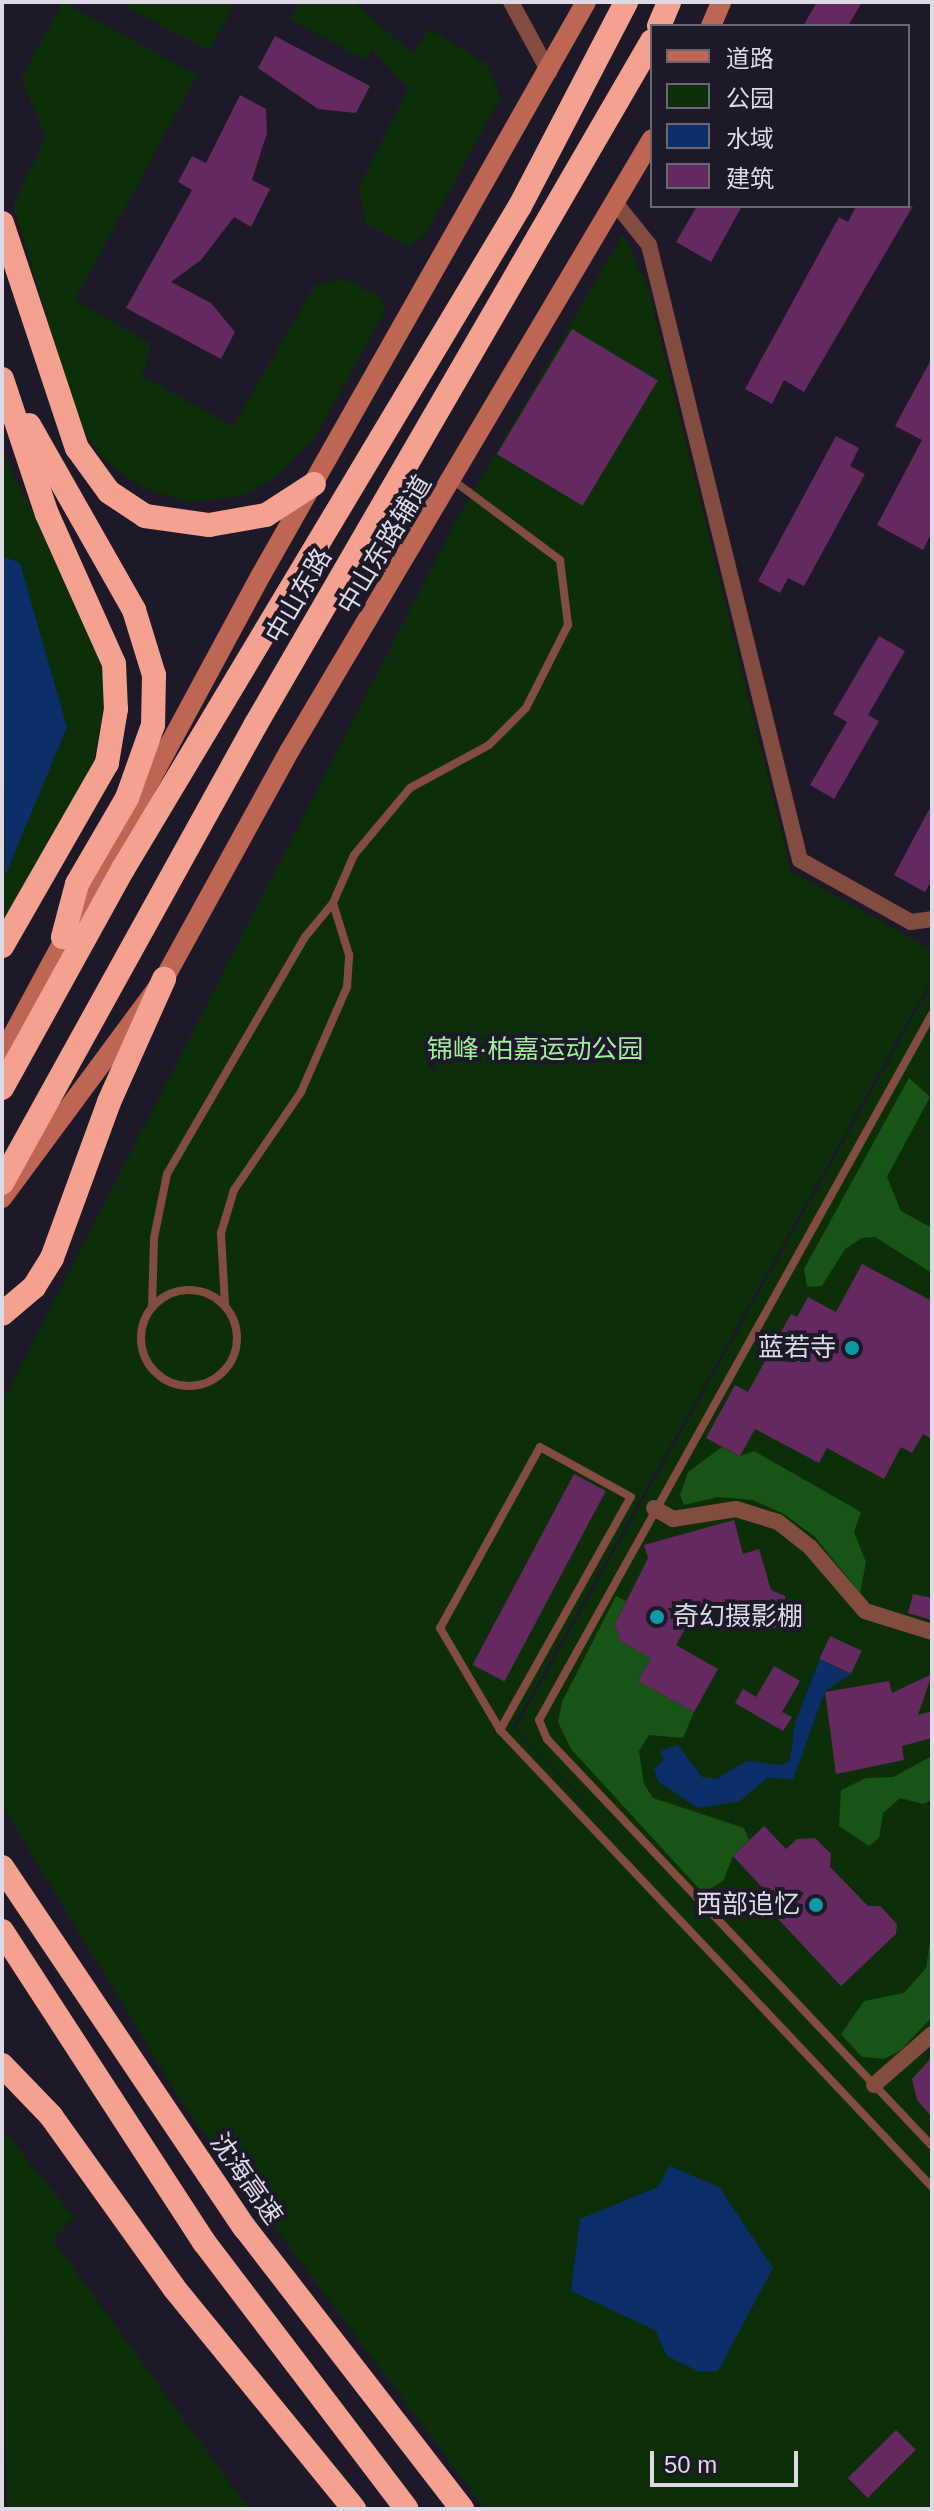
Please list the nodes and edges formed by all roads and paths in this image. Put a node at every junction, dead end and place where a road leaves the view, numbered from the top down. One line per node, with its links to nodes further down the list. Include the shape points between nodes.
1 (511, 2): 9 (street)
2 (586, 2): 9 (street)
3 (626, 2): 23 (highway, 中山东路, via 520,206 123,869)
4 (669, 2): 6 (highway)
5 (721, 2): 7 (street)
6 (660, 24)
7 (712, 24)
8 (650, 44): 24 (highway, 中山东路, via 256,724)
9 (549, 72): 15 (street)
10 (650, 143): 11 (street, 中山东路辅道)
11 (617, 205): 14 (street, 中山东路辅道); 17 (street, via 649,245 800,860 911,922)
12 (2, 223): 15 (highway, via 77,448 109,492 145,516 209,525 266,515)
13 (2, 379): 18 (highway, via 134,610 154,675 153,725 127,798 77,884); 19 (highway, via 47,514 114,664 116,709 107,763)
14 (454, 481): 16 (lane, via 560,560 568,625 526,708 489,745 410,788 354,855); 20 (street, 中山东路辅道, via 290,750)
15 (314, 484): 18 (street)
16 (333, 903): 26 (lane, via 349,955 347,987 301,1092 234,1190 221,1233); 27 (lane, via 305,937 167,1174 154,1238)
17 (932, 919)
18 (63, 937): 22 (street)
19 (2, 946)
20 (164, 979): 25 (street, 中山东路辅道); 28 (highway, via 109,1102 52,1258 34,1287)
21 (932, 1014): 29 (lane)
22 (2, 1055)
23 (2, 1088)
24 (2, 1183)
25 (2, 1198)
26 (225, 1305): 27 (lane, via 212,1295 180,1290); 27 (lane, via 234,1319 236,1351 219,1376 190,1386 161,1377 143,1353 142,1329)
27 (152, 1307)
28 (2, 1314)
29 (654, 1508): 30 (street, via 673,1519 736,1509 778,1522 810,1547 865,1611); 36 (lane, via 539,1720 547,1739)
30 (932, 1632)
31 (500, 1730): 31 (lane, via 631,1497 540,1447 440,1628); 38 (lane)
32 (2, 1867): 41 (highway, 沈海高速, via 245,2228)
33 (2, 1931): 40 (highway, via 204,2242)
34 (932, 2034): 36 (street)
35 (2, 2065): 39 (highway, via 51,2116 174,2288)
36 (874, 2085): 37 (lane)
37 (932, 2146)
38 (932, 2187)
39 (354, 2509)
40 (407, 2509)
41 (462, 2509)

